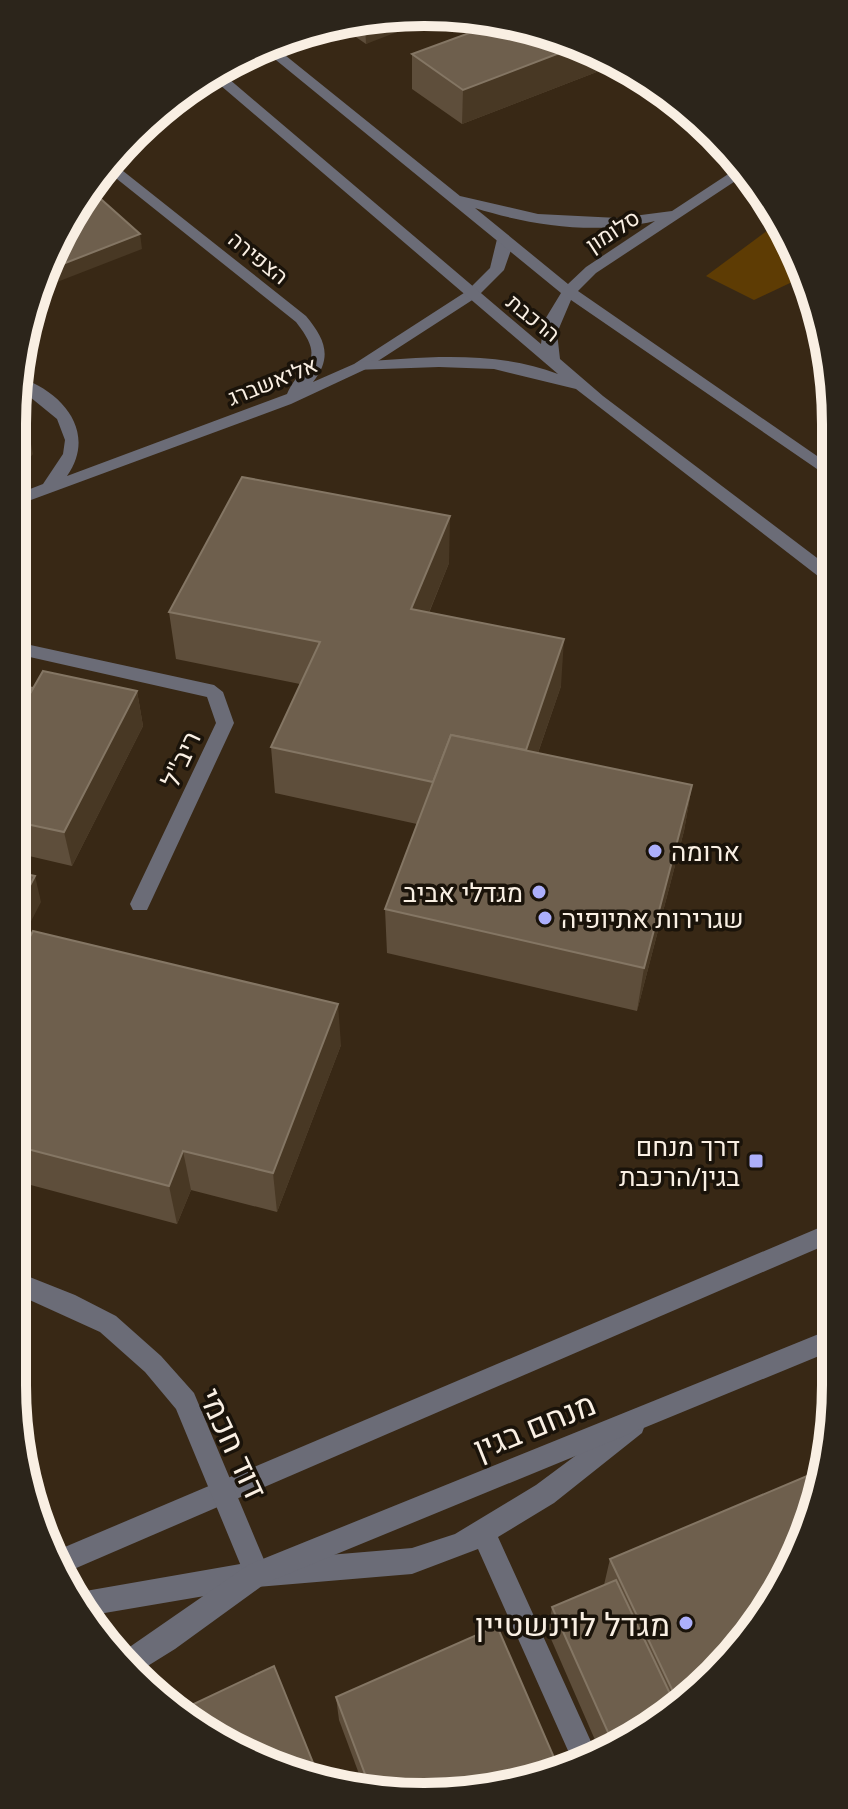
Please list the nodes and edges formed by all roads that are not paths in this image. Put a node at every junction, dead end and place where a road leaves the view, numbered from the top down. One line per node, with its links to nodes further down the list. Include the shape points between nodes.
1 (276, 54): 5 (street, הרכבת)
2 (223, 80): 9 (street, הרכבת)
3 (117, 172): 14 (street, הצפירה, via 317,337 321,351 316,368)
4 (734, 176): 6 (street, סלומון)
5 (452, 197): 6 (street, via 504,212 595,222 658,217); 7 (street, הרכבת)
6 (683, 209): 8 (street, סלומון)
7 (503, 238): 8 (street, הרכבת); 9 (street, אליאשברג, via 497,270)
8 (568, 291): 10 (street, סלומון, via 550,320 547,345); 15 (street, הרכבת)
9 (472, 294): 10 (street, הרכבת); 11 (street, אליאשברג)
10 (552, 360): 13 (street, הרכבת)
11 (359, 367): 13 (street, via 430,362 518,368 549,375); 14 (street, אליאשברג)
12 (28, 389): 16 (street, via 68,423 74,440 71,459)
13 (597, 399): 18 (street, הרכבת)
14 (285, 401): 16 (street, אליאשברג)
15 (822, 467)
16 (50, 487): 17 (street, אליאשברג)
17 (26, 496)
18 (822, 571)
19 (26, 650): 20 (street, ריב"ל, via 214,692 225,723)
20 (140, 904)
21 (822, 1237): 25 (street)
22 (26, 1287): 25 (street, דוד חכמי, via 108,1324 153,1364 185,1401)
23 (822, 1344): 24 (street, מנחם בגין)
24 (641, 1419): 26 (street); 28 (street, מנחם בגין)
25 (223, 1493): 27 (street); 28 (street, דוד חכמי)
26 (484, 1534): 28 (street, via 412,1561); 31 (street)
27 (66, 1559)
28 (257, 1574): 29 (street, מנחם בגין); 30 (street, מנחם בגין)
29 (91, 1602)
30 (136, 1658)
31 (581, 1751)

